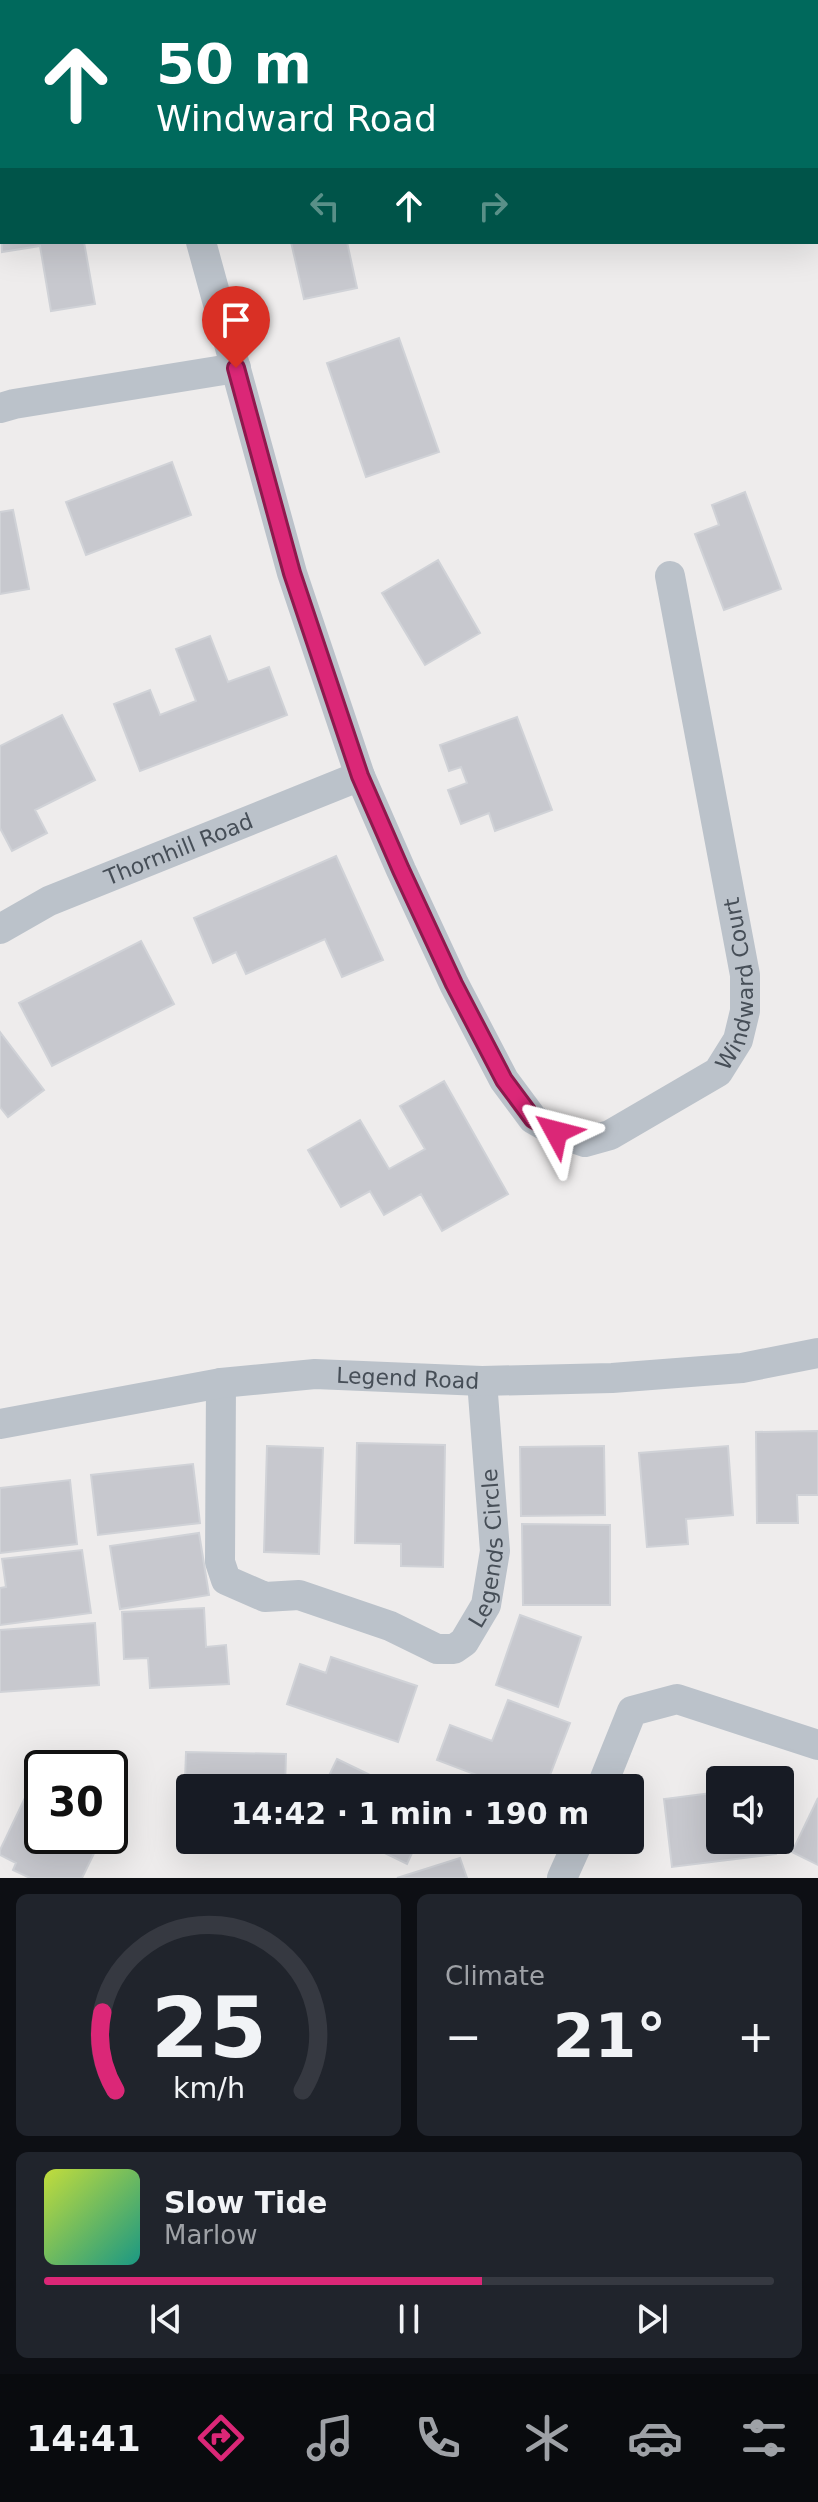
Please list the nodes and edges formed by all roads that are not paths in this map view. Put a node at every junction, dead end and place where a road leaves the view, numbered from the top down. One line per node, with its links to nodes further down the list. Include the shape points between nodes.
1 (202, 244): 2 (street, Windward Court)
2 (236, 368): 3 (street); 5 (street, Windward Court, via 292,573)
3 (0, 408)
4 (670, 576): 5 (street, Windward Court, via 745,975 738,1040 718,1072 610,1135 585,1142 533,1119 504,1080)
5 (360, 776): 6 (street, Thornhill Road, via 49,901)
6 (0, 929)
7 (818, 1353): 8 (street, Legend Road, via 727,1369)
8 (482, 1381): 9 (street, Legend Road, via 315,1374); 9 (street, Legends Circle, via 495,1551 486,1605 454,1649 437,1649 390,1626 299,1595 265,1597 226,1580 220,1562)
9 (221, 1383): 10 (street, Legend Road)
10 (0, 1424)
11 (818, 1745): 12 (street, via 677,1699 632,1711)
12 (607, 1774)
13 (573, 1854): 14 (street)
14 (562, 1878)

